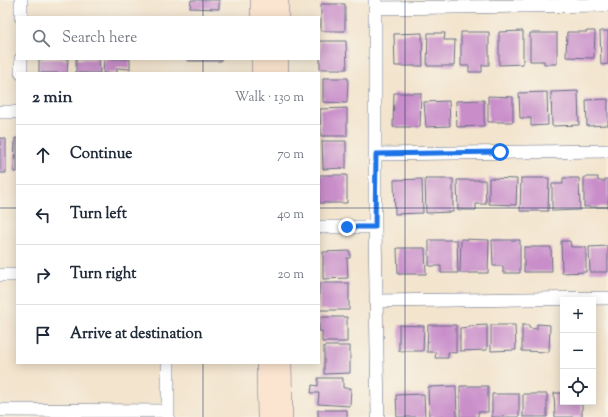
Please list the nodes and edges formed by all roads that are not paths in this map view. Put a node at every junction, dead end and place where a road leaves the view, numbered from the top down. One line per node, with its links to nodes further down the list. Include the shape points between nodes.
1 (21, 0): 6 (street)
2 (260, 0): 7 (street)
3 (279, 0): 8 (street)
4 (376, 4): 5 (street); 18 (street)
5 (608, 5)
6 (21, 16)
7 (260, 16)
8 (279, 16)
9 (21, 60): 12 (street)
10 (261, 60): 13 (street)
11 (279, 60): 14 (street)
12 (22, 72)
13 (261, 72)
14 (279, 72)
15 (0, 112): 16 (street)
16 (16, 112)
17 (608, 151): 18 (street)
18 (376, 154): 20 (street)
19 (320, 227): 20 (street)
20 (375, 227): 24 (street)
21 (0, 275): 22 (street)
22 (16, 275)
23 (608, 298): 24 (street)
24 (377, 301): 33 (street)
25 (168, 364): 30 (street)
26 (266, 364): 31 (street)
27 (282, 364): 32 (street)
28 (0, 410): 29 (street)
29 (31, 414): 30 (street)
30 (168, 414)
31 (267, 417)
32 (283, 417)
33 (378, 417)

